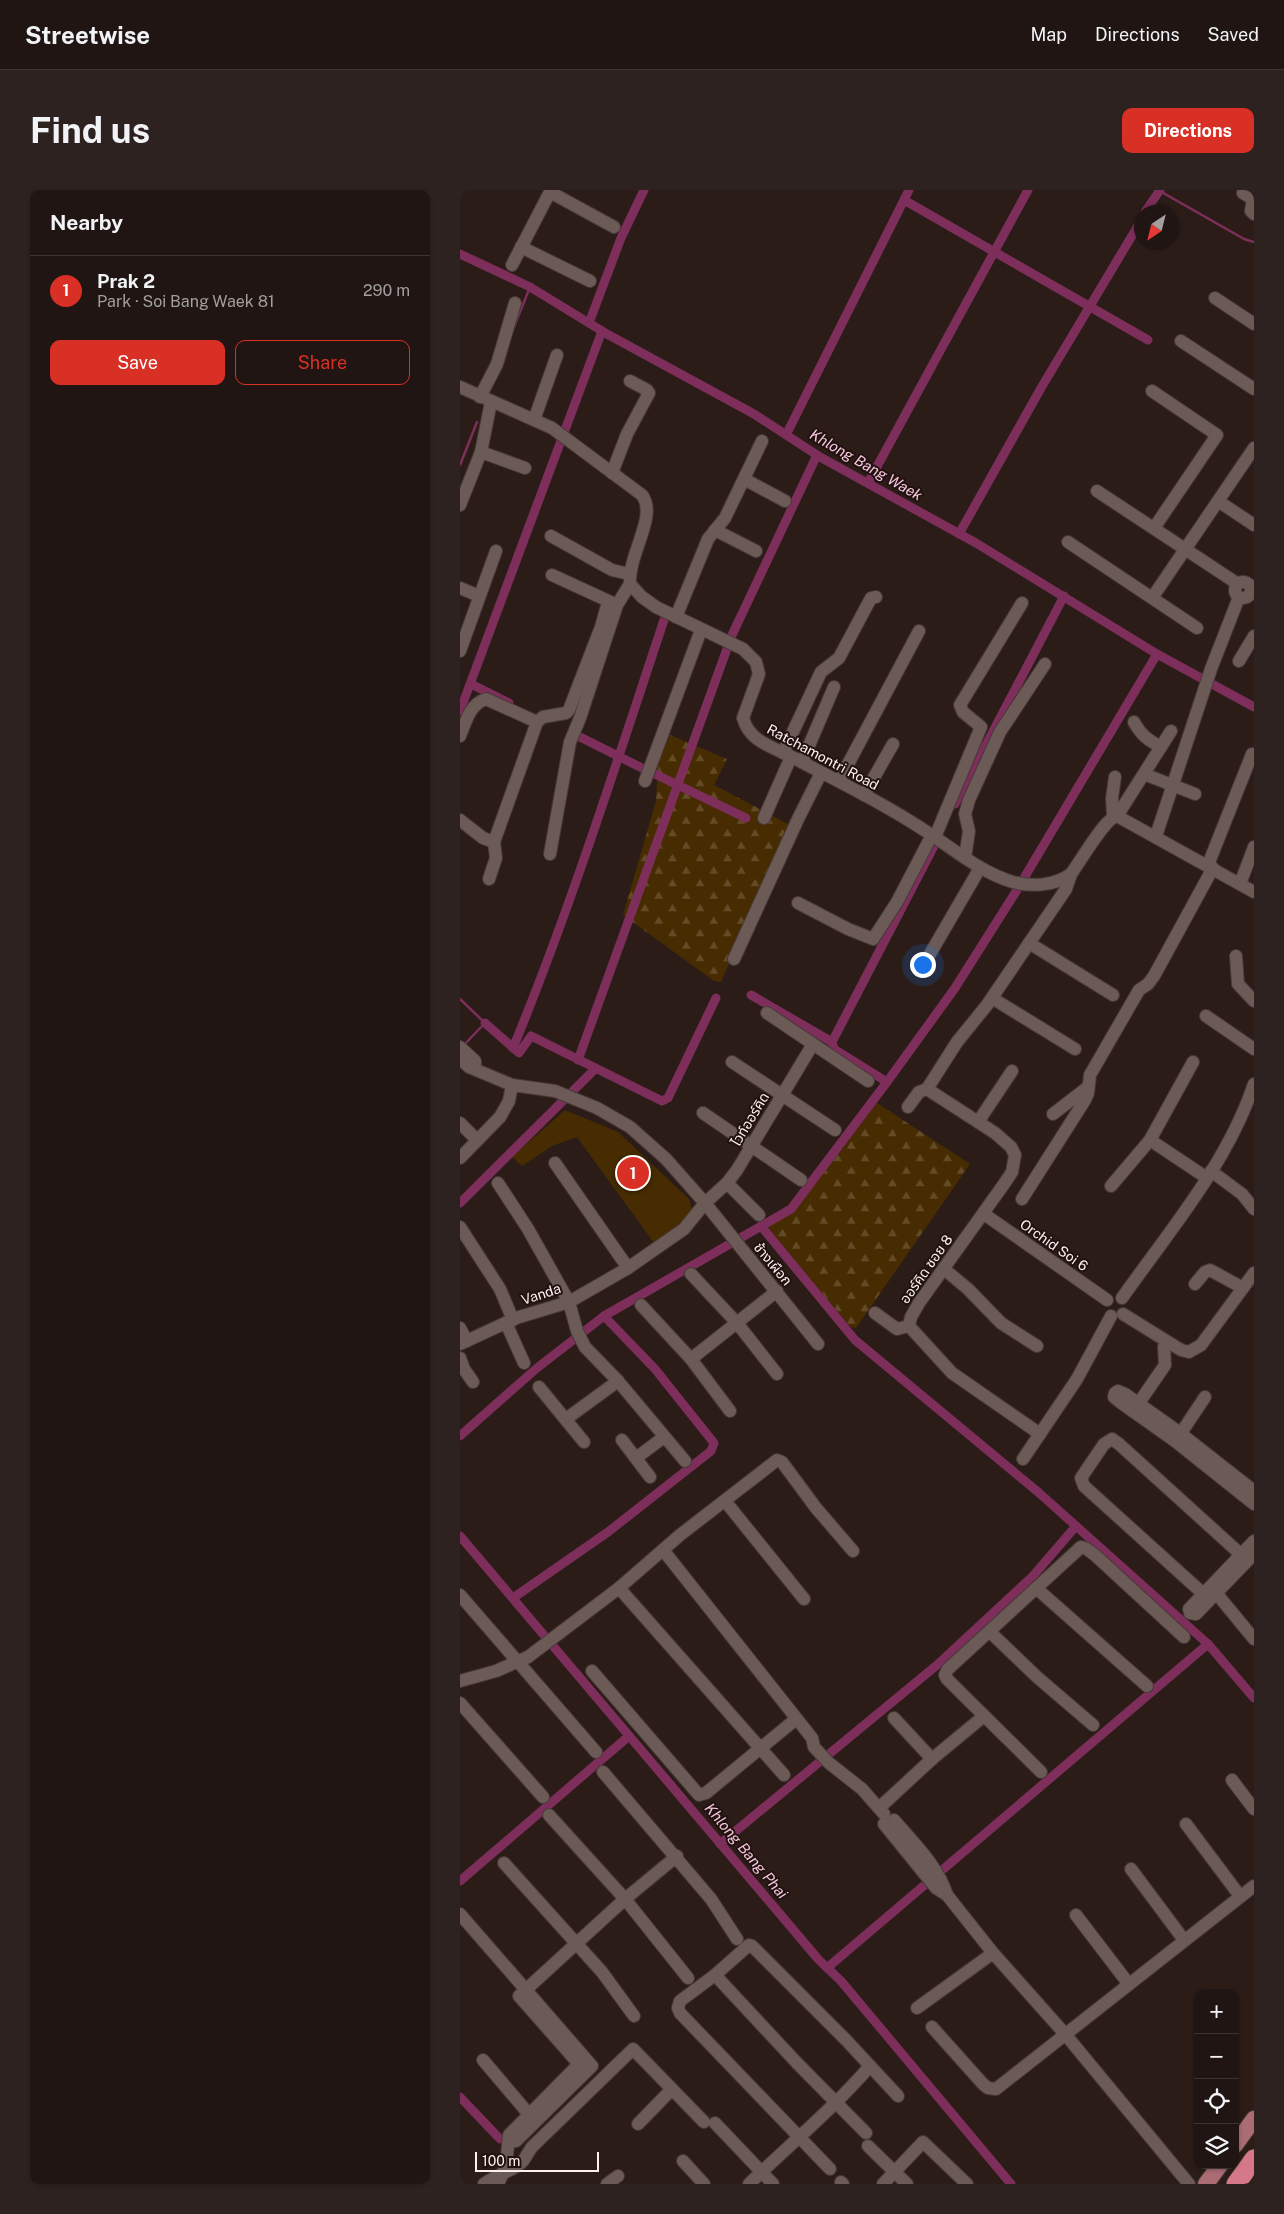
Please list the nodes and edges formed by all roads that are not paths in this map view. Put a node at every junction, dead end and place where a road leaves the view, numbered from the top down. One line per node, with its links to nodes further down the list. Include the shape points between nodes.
1 (551, 191): 4 (street); 5 (street)
2 (1242, 191): 3 (street, via 1254,199 1251,211)
3 (1254, 214)
4 (614, 228)
5 (521, 247): 6 (street); 7 (street)
6 (512, 265)
7 (590, 281)
8 (1215, 298): 10 (street)
9 (515, 303): 17 (street)
10 (1254, 324)
11 (1181, 341): 15 (street)
12 (557, 355): 18 (street)
13 (630, 381): 23 (street, via 649,393 627,434)
14 (460, 387): 17 (street)
15 (1254, 389)
16 (1152, 391): 30 (street, via 1217,434)
17 (486, 399): 18 (street); 20 (street)
18 (534, 420): 23 (street, via 560,433)
19 (762, 441): 24 (street)
20 (481, 452): 22 (street); 28 (street)
21 (1252, 454): 27 (street)
22 (525, 468)
23 (612, 473): 38 (street, via 642,495 648,510 630,565)
24 (744, 479): 26 (street); 31 (street, via 725,518)
25 (1097, 491): 30 (street)
26 (785, 501)
27 (1218, 501): 29 (street); 34 (street)
28 (460, 505)
29 (1254, 525)
30 (1154, 528): 34 (street)
31 (715, 530): 36 (street); 45 (street, via 708,539)
32 (551, 536): 38 (street)
33 (1068, 542): 42 (street)
34 (1186, 549): 42 (street); 68 (street, via 1238,584 1245,582 1250,588 1249,595 1239,597 1211,669)
35 (496, 551): 40 (street)
36 (756, 551)
37 (552, 575): 43 (street)
38 (630, 579): 43 (street); 45 (street, Ratchamontri Road, via 649,602)
39 (460, 588): 40 (street)
40 (479, 596): 50 (street)
41 (876, 597): 62 (street, via 871,598 838,658 821,672)
42 (1152, 598): 46 (street)
43 (613, 603): 54 (street)
44 (1022, 603): 74 (street, via 960,705 964,713 981,727)
45 (676, 617): 47 (street, Ratchamontri Road)
46 (1197, 628)
47 (701, 630): 62 (street, Ratchamontri Road, via 743,649 756,662 759,674 743,718 746,728 757,739); 66 (street)
48 (919, 631): 67 (street)
49 (1254, 636): 51 (street)
50 (460, 651)
51 (1239, 661)
52 (1045, 664): 79 (street, via 1000,732 968,800 965,814 969,831)
53 (834, 686): 62 (street)
54 (579, 702): 55 (street, via 566,712 543,717); 78 (street)
55 (537, 722): 58 (street, via 486,699 471,710); 76 (street)
56 (1134, 722): 60 (street, via 1145,738)
57 (1172, 731): 60 (street)
58 (460, 736)
59 (893, 744): 70 (street)
60 (1161, 746): 71 (street)
61 (1252, 754): 80 (street)
62 (792, 757): 63 (street, Ratchamontri Road); 72 (street)
63 (821, 773): 67 (street, Ratchamontri Road); 90 (street)
64 (1150, 776): 68 (street)
65 (1115, 777): 71 (street, via 1112,798)
66 (645, 781)
67 (839, 781): 70 (street, Ratchamontri Road)
68 (1173, 785): 69 (street); 75 (street)
69 (1195, 794)
70 (864, 795): 74 (street, Ratchamontri Road)
71 (1115, 816): 75 (street); 82 (street)
72 (764, 818)
73 (460, 820): 76 (street, via 483,838)
74 (933, 836): 79 (street, Ratchamontri Road); 86 (street, via 883,927 873,939)
75 (1156, 836): 80 (street)
76 (494, 842): 83 (street, via 496,858)
77 (1253, 852): 84 (street)
78 (550, 854)
79 (965, 858): 81 (street, Ratchamontri Road)
80 (1210, 867): 84 (street); 107 (street, via 1154,976 1139,990 1090,1075)
81 (980, 868): 82 (street, Ratchamontri Road, via 1014,882 1028,884 1057,882); 88 (street)
82 (1071, 874): 87 (street, via 1066,888)
83 (489, 878)
84 (1240, 884): 85 (street)
85 (1254, 892)
86 (798, 903)
87 (1029, 943): 91 (street); 92 (street)
88 (930, 954)
89 (1236, 956): 93 (street, via 1238,984)
90 (734, 959)
91 (1113, 995)
92 (992, 998): 98 (street); 108 (street)
93 (1254, 1001)
94 (767, 1013): 96 (street)
95 (1206, 1016): 99 (street)
96 (814, 1044): 104 (street); 109 (street, ไวท์ออร์คิด)
97 (460, 1047): 102 (street, ช้างเผือก)
98 (1075, 1048)
99 (1254, 1049)
100 (732, 1062): 109 (street)
101 (1193, 1062): 117 (street)
102 (470, 1064): 106 (street, ช้างเผือก)
103 (1012, 1072): 113 (street)
104 (868, 1081)
105 (1254, 1084): 121 (street, via 1244,1113)
106 (512, 1085): 116 (street, via 509,1101 500,1117); 127 (street, ช้างเผือก, via 555,1091 597,1108 630,1127 666,1159)
107 (1088, 1087): 112 (street); 126 (street, via 1085,1100)
108 (927, 1089): 110 (street, via 919,1092); 113 (street)
109 (782, 1094): 115 (street); 118 (street, ไวท์ออร์คิด)
110 (908, 1107)
111 (703, 1113): 118 (street)
112 (1053, 1114)
113 (978, 1122): 129 (street, ออร์คิด ซอย 8, via 1006,1142 1015,1155 1012,1172)
114 (460, 1123): 116 (street)
115 (835, 1130)
116 (477, 1140): 119 (street)
117 (1150, 1140): 121 (street); 125 (street)
118 (752, 1147): 122 (street); 124 (street, ไวท์ออร์คิด)
119 (460, 1158)
120 (555, 1163): 132 (street)
121 (1209, 1174): 128 (street, via 1242,1194); 139 (street)
122 (801, 1180)
123 (498, 1183): 141 (street)
124 (727, 1183): 127 (street, ไวท์ออร์คิด); 130 (street)
125 (1111, 1186)
126 (1022, 1199)
127 (705, 1203): 132 (street, Vanda, via 684,1229); 138 (street, ช้างเผือก)
128 (1254, 1209)
129 (984, 1214): 133 (street, ออร์คิด ซอย 8); 140 (street, Orchid Soi 6)
130 (759, 1215)
131 (460, 1227): 145 (street, via 500,1289)
132 (628, 1268): 141 (street, Vanda)
133 (944, 1269): 147 (street, ออร์คิด ซอย 8, via 915,1310); 151 (street, via 1001,1323)
134 (1254, 1273): 137 (street)
135 (692, 1274): 146 (street)
136 (1195, 1284): 137 (street, via 1210,1270)
137 (1243, 1288): 144 (street, via 1201,1344 1189,1352)
138 (777, 1291): 146 (street); 150 (street, ช้างเผือก)
139 (1122, 1298): 140 (street, via 1112,1296); 144 (street, via 1126,1304)
140 (1106, 1300): 144 (street, via 1105,1307)
141 (569, 1302): 145 (street, Vanda); 157 (street, via 580,1337)
142 (641, 1305): 154 (street)
143 (875, 1313): 147 (street, via 897,1329)
144 (1117, 1315): 163 (street)
145 (509, 1321): 149 (street, Vanda); 155 (street)
146 (738, 1323): 154 (street); 156 (street)
147 (909, 1326): 163 (street, ออร์คิด ซอย 8, via 952,1373)
148 (460, 1328): 149 (street)
149 (463, 1343)
150 (818, 1344)
151 (1037, 1346)
152 (1164, 1347): 165 (street, via 1164,1365 1136,1408)
153 (460, 1358): 158 (street)
154 (691, 1360): 161 (street)
155 (524, 1363)
156 (777, 1374)
157 (618, 1381): 162 (street); 164 (street)
158 (473, 1382)
159 (540, 1387): 162 (street)
160 (1205, 1397): 165 (street)
161 (730, 1411)
162 (566, 1419): 167 (street)
163 (1040, 1434): 169 (street)
164 (664, 1437): 168 (street); 170 (street)
165 (1178, 1437): 172 (street); 174 (street)
166 (622, 1440): 168 (street)
167 (584, 1442)
168 (636, 1458): 171 (street)
169 (1023, 1459)
170 (685, 1460)
171 (650, 1477)
172 (1254, 1491)
173 (725, 1500): 176 (street); 177 (street, via 779,1461); 183 (street)
174 (1254, 1504)
175 (1254, 1541): 178 (street)
176 (663, 1550): 179 (street); 194 (street)
177 (853, 1551)
178 (1247, 1556): 181 (street); 181 (street, via 1120,1444 1112,1439 1104,1444 1081,1478 1084,1486)
179 (619, 1588): 187 (street); 196 (street)
180 (1036, 1588): 184 (street); 185 (street, via 1077,1549 1084,1548); 190 (street)
181 (1209, 1593): 186 (street)
182 (460, 1595): 187 (street)
183 (804, 1599)
184 (990, 1632): 192 (street, via 945,1675); 195 (street)
185 (1184, 1637)
186 (1254, 1640)
187 (518, 1662): 189 (street); 197 (street)
188 (592, 1672): 196 (street, via 699,1795 706,1794)
189 (460, 1681)
190 (1147, 1686)
191 (460, 1703): 203 (street)
192 (984, 1716): 198 (street); 200 (street)
193 (894, 1718): 198 (street)
194 (796, 1719): 196 (street); 206 (street)
195 (1092, 1725)
196 (760, 1748): 201 (street)
197 (596, 1752)
198 (932, 1759): 206 (street)
199 (603, 1772): 208 (street)
200 (1041, 1772)
201 (784, 1775)
202 (1232, 1780): 204 (street)
203 (543, 1797)
204 (1254, 1809)
205 (549, 1815): 213 (street)
206 (885, 1816): 219 (street)
207 (1186, 1824): 212 (street)
208 (677, 1856): 213 (street); 216 (street, via 712,1899)
209 (504, 1863): 218 (street)
210 (1131, 1869): 217 (street)
211 (1254, 1886): 212 (street)
212 (1240, 1896): 217 (street)
213 (625, 1898): 218 (street); 221 (street)
214 (460, 1914): 223 (street)
215 (1076, 1915): 222 (street)
216 (737, 1939)
217 (1184, 1940): 222 (street)
218 (576, 1944): 223 (street); 225 (street, via 602,1972)
219 (993, 1953): 224 (street); 227 (street)
220 (715, 1975): 229 (street, via 749,1945 755,1947); 232 (street); 237 (street, via 680,2001 680,2013)
221 (688, 1978)
222 (1128, 1983): 227 (street)
223 (523, 1993): 233 (street, via 579,2064)
224 (917, 2008)
225 (634, 2016)
226 (932, 2027): 227 (street, via 992,2090)
227 (1065, 2034): 256 (street)
228 (483, 2060): 233 (street)
229 (870, 2066): 231 (street); 232 (street)
230 (672, 2090): 235 (street); 245 (street); 247 (street, via 633,2049 532,2147 522,2162)
231 (898, 2096)
232 (835, 2102): 236 (street); 237 (street)
233 (533, 2118): 247 (street, via 509,2135 506,2165)
234 (1254, 2119): 238 (main road)
235 (638, 2124)
236 (866, 2133)
237 (799, 2136): 242 (street); 245 (street)
238 (1239, 2140)
239 (868, 2146): 244 (street)
240 (1254, 2158): 258 (highway)
241 (683, 2161): 250 (street)
242 (830, 2169)
243 (1217, 2169): 257 (main road)
244 (895, 2171): 253 (street); 254 (street); 255 (street, via 923,2142)
245 (761, 2172): 251 (street); 252 (street)
246 (618, 2176): 249 (street)
247 (498, 2180): 248 (street, via 494,2176)
248 (484, 2184)
249 (607, 2184)
250 (704, 2184)
251 (749, 2184)
252 (773, 2184)
253 (883, 2184)
254 (908, 2184)
255 (967, 2184)
256 (1189, 2184)
257 (1206, 2184)
258 (1236, 2184)

